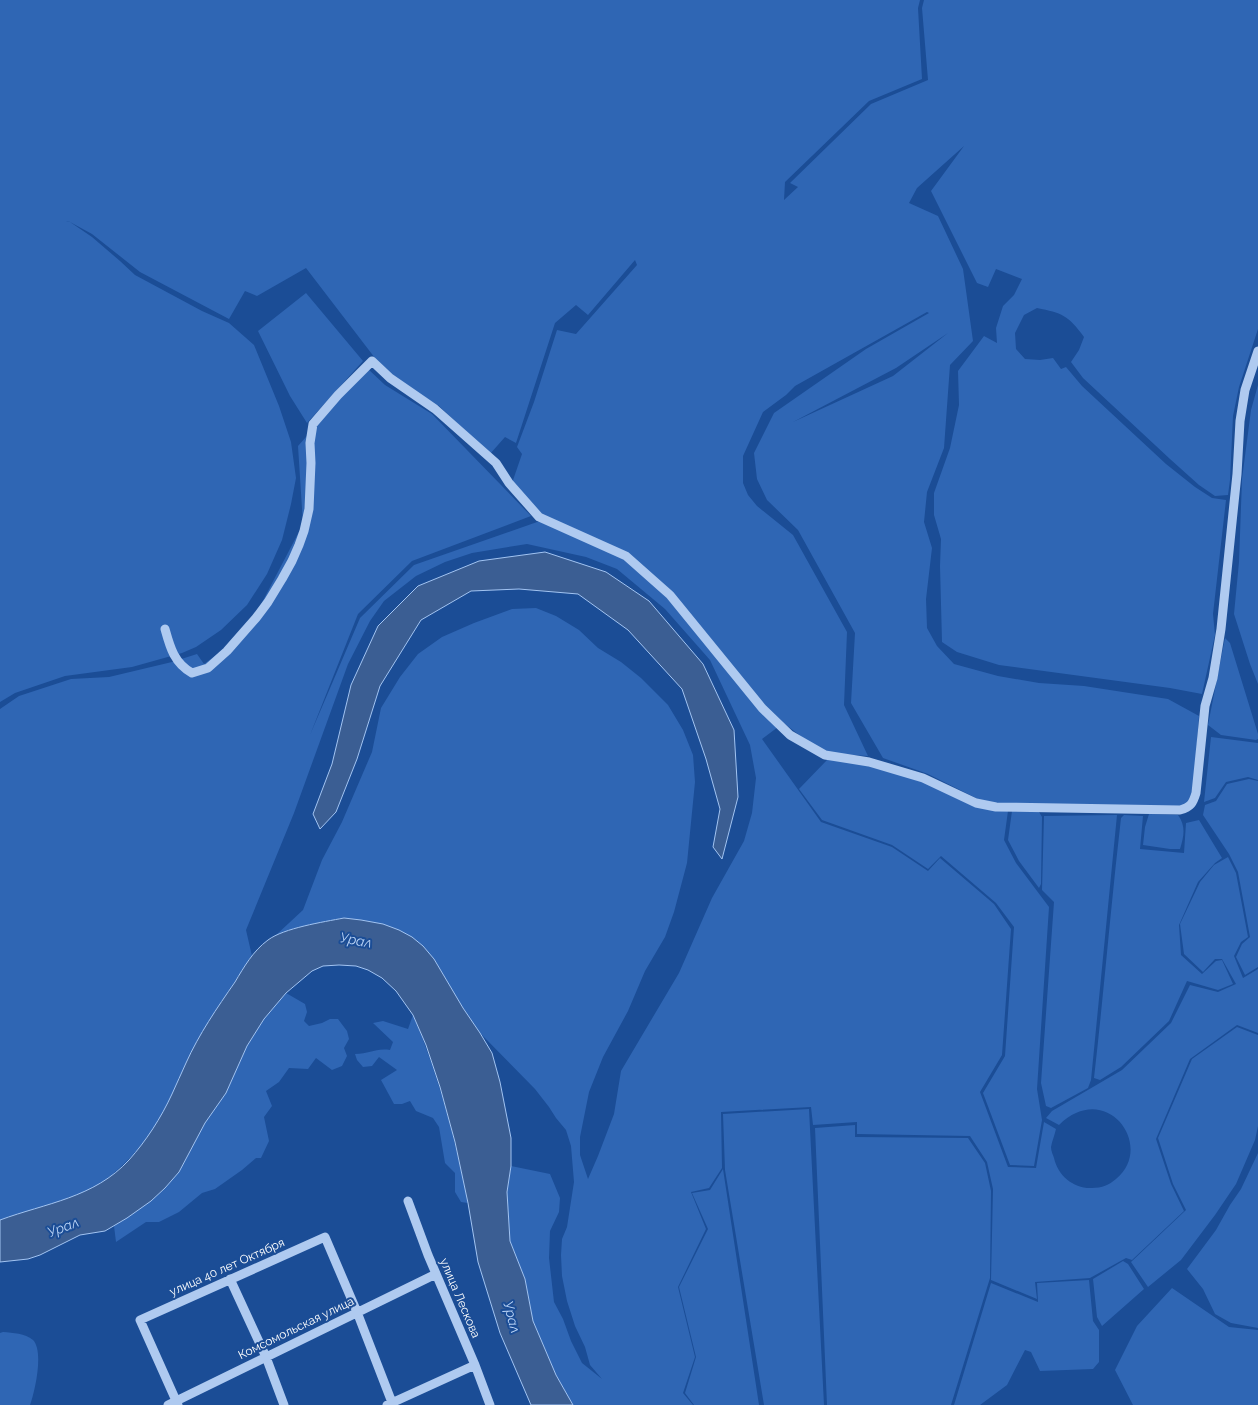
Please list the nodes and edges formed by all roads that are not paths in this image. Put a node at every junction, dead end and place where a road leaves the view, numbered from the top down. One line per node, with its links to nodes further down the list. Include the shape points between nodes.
1 (1258, 351): 2 (street, via 1245,390 1240,421 1222,629 1205,706 1196,793 1190,806 1180,810 996,807 976,803 923,778 869,762 825,755 790,735 762,708 670,595 641,569 626,556 539,517 496,463 435,409 390,378 372,361 314,424 310,443 311,489 304,531 292,561 256,618 208,668 192,673 181,666)
2 (164, 629)
3 (408, 1201): 4 (street, улица Лескова)
4 (436, 1274): 6 (street, Комсомольская улица); 8 (street, улица Лескова)
5 (230, 1279): 6 (street, улица 40 лет Октября, via 325,1237); 7 (street); 9 (street, улица 40 лет Октября, via 140,1320)
6 (357, 1312): 7 (street, Комсомольская улица); 10 (street)
7 (266, 1357): 9 (street, Комсомольская улица); 11 (street)
8 (475, 1364): 10 (street); 12 (street, улица Лескова)
9 (174, 1404)
10 (391, 1404)
11 (284, 1405)
12 (490, 1405)

